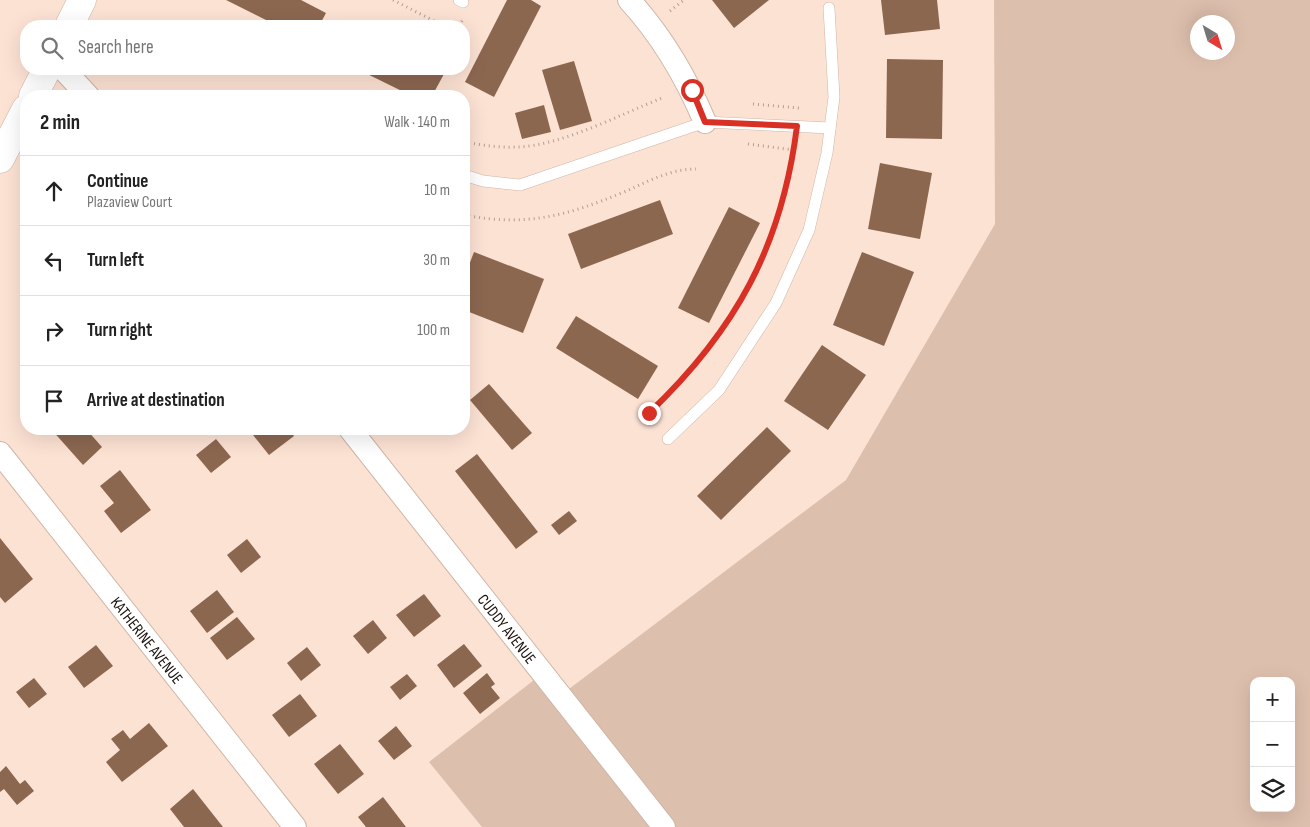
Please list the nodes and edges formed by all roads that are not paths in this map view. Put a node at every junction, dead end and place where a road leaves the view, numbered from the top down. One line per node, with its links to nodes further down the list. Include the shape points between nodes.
1 (82, 0): 4 (street)
2 (629, 0): 10 (street, via 673,56)
3 (829, 8): 11 (lane, via 834,97)
4 (72, 20)
5 (44, 75): 7 (street)
6 (69, 75): 8 (street)
7 (36, 90)
8 (82, 90)
9 (20, 121): 12 (street)
10 (705, 122): 11 (lane); 13 (lane, via 520,185)
11 (830, 128): 15 (lane, via 809,230 776,303 719,390)
12 (0, 160)
13 (470, 177)
14 (355, 435): 18 (street, CUDDY AVENUE)
15 (668, 439)
16 (0, 453): 17 (street, KATHERINE AVENUE)
17 (294, 827)
18 (664, 827)

